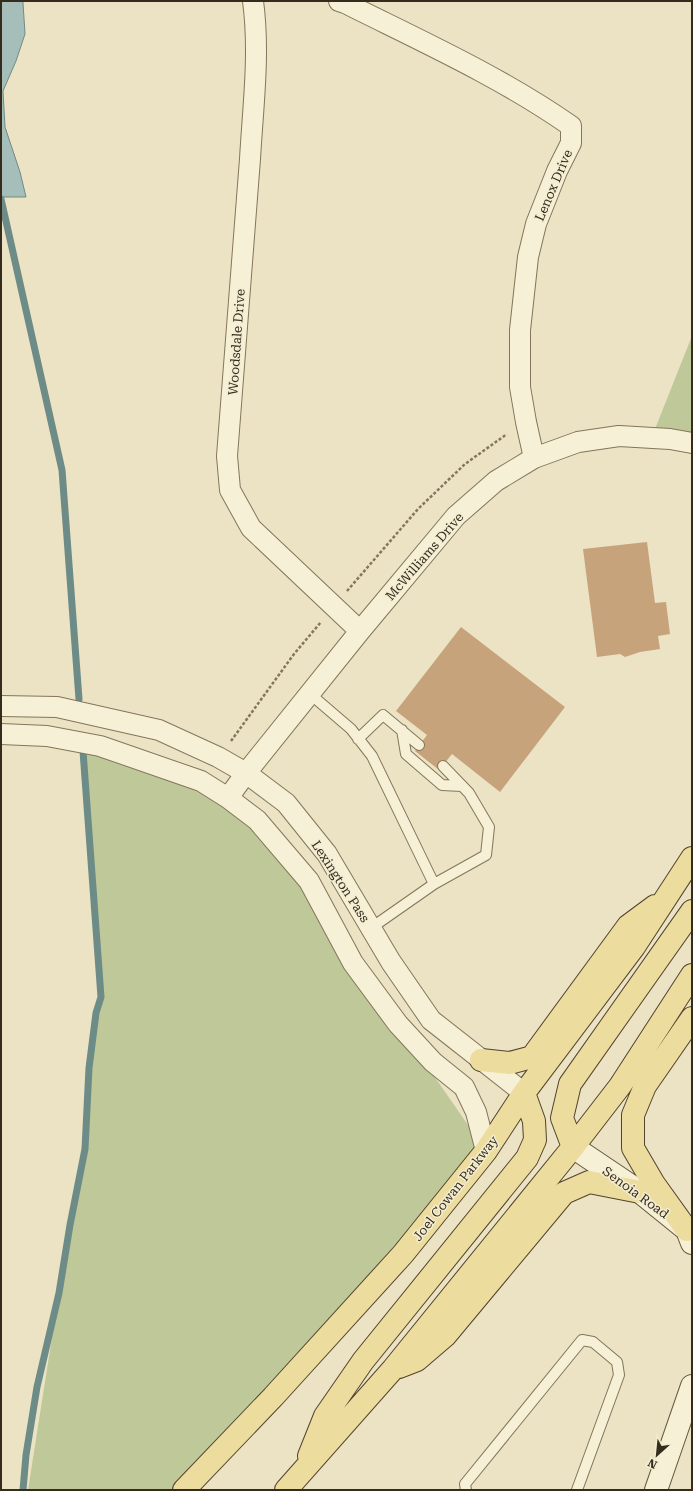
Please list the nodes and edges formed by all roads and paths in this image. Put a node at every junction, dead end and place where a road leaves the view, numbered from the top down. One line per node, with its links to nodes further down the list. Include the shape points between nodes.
1 (253, 1): 6 (street, Woodsdale Drive, via 256,64 227,456 230,490 251,528)
2 (339, 1): 3 (street, Lenox Drive, via 542,105 571,126 571,143 536,224 528,257 520,330 520,387)
3 (526, 422): 5 (street, Lenox Drive); 6 (path, via 465,464 418,509)
4 (692, 443): 5 (street, McWilliams Drive, via 619,436 578,442)
5 (534, 458): 7 (street, McWilliams Drive, via 496,481 456,516)
6 (334, 606): 7 (street, Woodsdale Drive); 14 (path, via 294,654)
7 (360, 631): 8 (street, McWilliams Drive)
8 (309, 693): 12 (lane, via 351,729); 16 (street, McWilliams Drive)
9 (1, 706): 14 (street, Lexington Pass, via 57,706 159,730)
10 (402, 730): 12 (lane, via 384,715); 13 (lane); 17 (lane, via 406,754 442,785)
11 (1, 734): 18 (street, Lexington Pass, via 47,736 100,746 200,781)
12 (358, 739): 20 (lane, via 372,756)
13 (419, 745)
14 (218, 757): 16 (street, Lexington Pass)
15 (443, 766): 17 (lane)
16 (246, 773): 18 (street, McWilliams Drive); 23 (street, Lexington Pass, via 286,803 327,854)
17 (462, 786): 20 (lane, via 489,827 486,856)
18 (228, 798): 24 (street, Lexington Pass, via 257,820 310,881)
19 (692, 858): 21 (main road, Joel Cowan Parkway)
20 (434, 884): 23 (lane)
21 (666, 899): 27 (main road, via 628,926 532,1057 510,1063); 28 (main road, Joel Cowan Parkway, via 634,947)
22 (692, 911): 29 (main road, via 570,1084 562,1118)
23 (371, 928): 24 (street); 27 (street, Lexington Pass, via 431,1020)
24 (343, 944): 30 (street, Lexington Pass, via 353,963 398,1024 433,1062 464,1087 476,1112)
25 (692, 975): 29 (main road, via 620,1086)
26 (692, 1018): 32 (main road, via 645,1086 633,1115 633,1148)
27 (481, 1060): 28 (street, Lexington Pass)
28 (524, 1093): 30 (main road, Joel Cowan Parkway); 35 (main road, via 534,1121 535,1140 527,1158 363,1361 325,1416)
29 (573, 1147): 31 (street, Senoia Road); 33 (main road)
30 (486, 1151): 36 (main road, Joel Cowan Parkway, via 403,1254)
31 (640, 1192): 32 (street, Senoia Road); 33 (main road, via 589,1182 564,1194 445,1336 418,1360)
32 (689, 1237)
33 (393, 1369): 35 (main road)
34 (692, 1386): 40 (street)
35 (303, 1471): 37 (main road)
36 (184, 1490)
37 (286, 1490)
38 (466, 1490): 39 (lane, via 465,1484 582,1340 593,1342 617,1362 619,1375)
39 (577, 1490)
40 (656, 1490)

